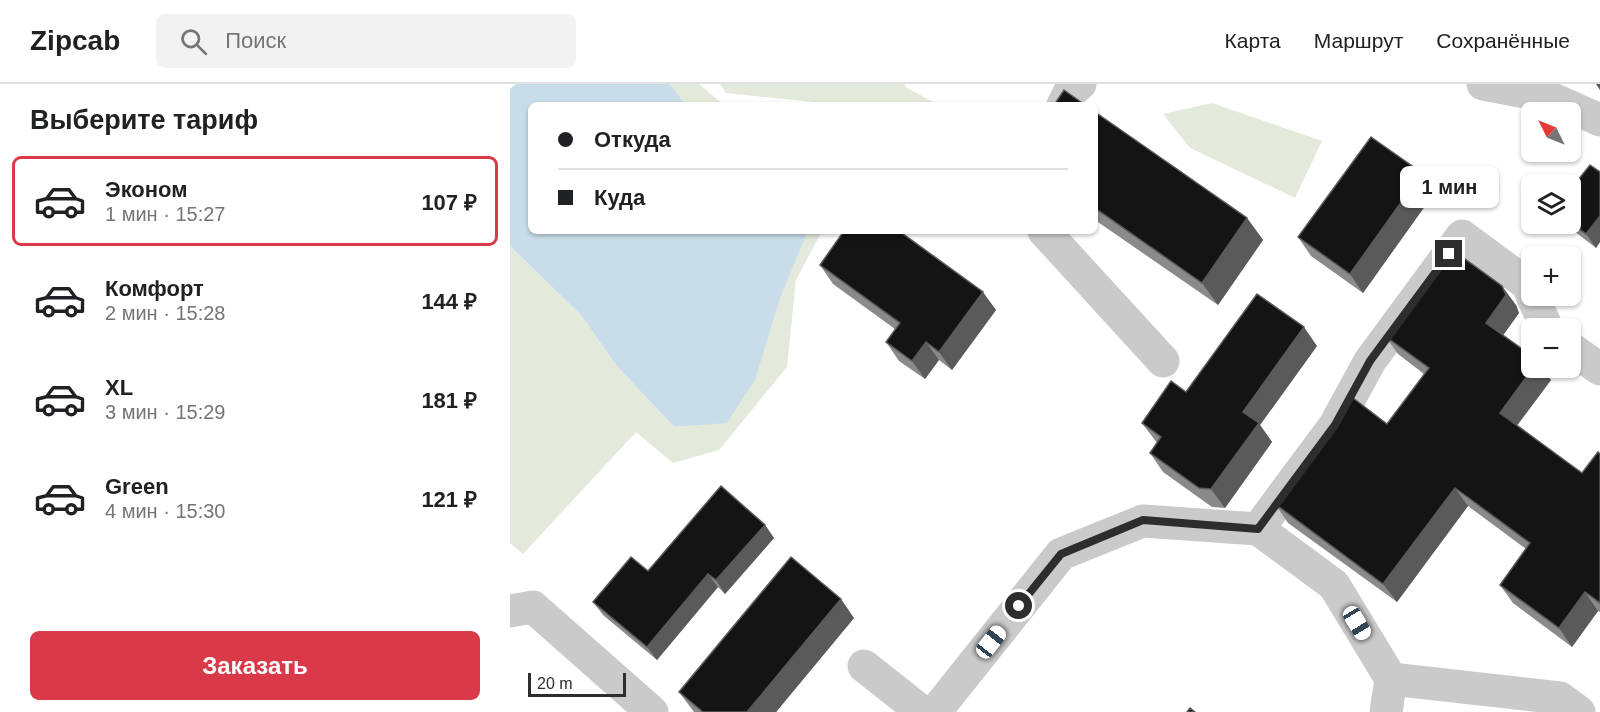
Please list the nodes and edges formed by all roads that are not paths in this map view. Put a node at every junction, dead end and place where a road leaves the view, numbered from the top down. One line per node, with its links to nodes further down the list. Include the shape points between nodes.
1 (1080, 84): 3 (street)
2 (1484, 84): 4 (street, via 1546,96)
3 (1064, 102)
4 (1600, 120)
5 (1047, 234): 8 (street)
6 (1521, 280): 10 (street, via 1462,236 1370,361 1335,425)
7 (1581, 356): 9 (street)
8 (1162, 361)
9 (1600, 369)
10 (1258, 529): 13 (street, via 1334,585); 16 (street, via 1143,520 1061,554)
11 (510, 611): 14 (street, via 533,607)
12 (864, 666): 15 (street)
13 (1391, 679): 17 (street); 18 (street, via 1560,698)
14 (652, 712)
15 (922, 712)
16 (935, 712)
17 (1386, 712)
18 (1579, 712)

